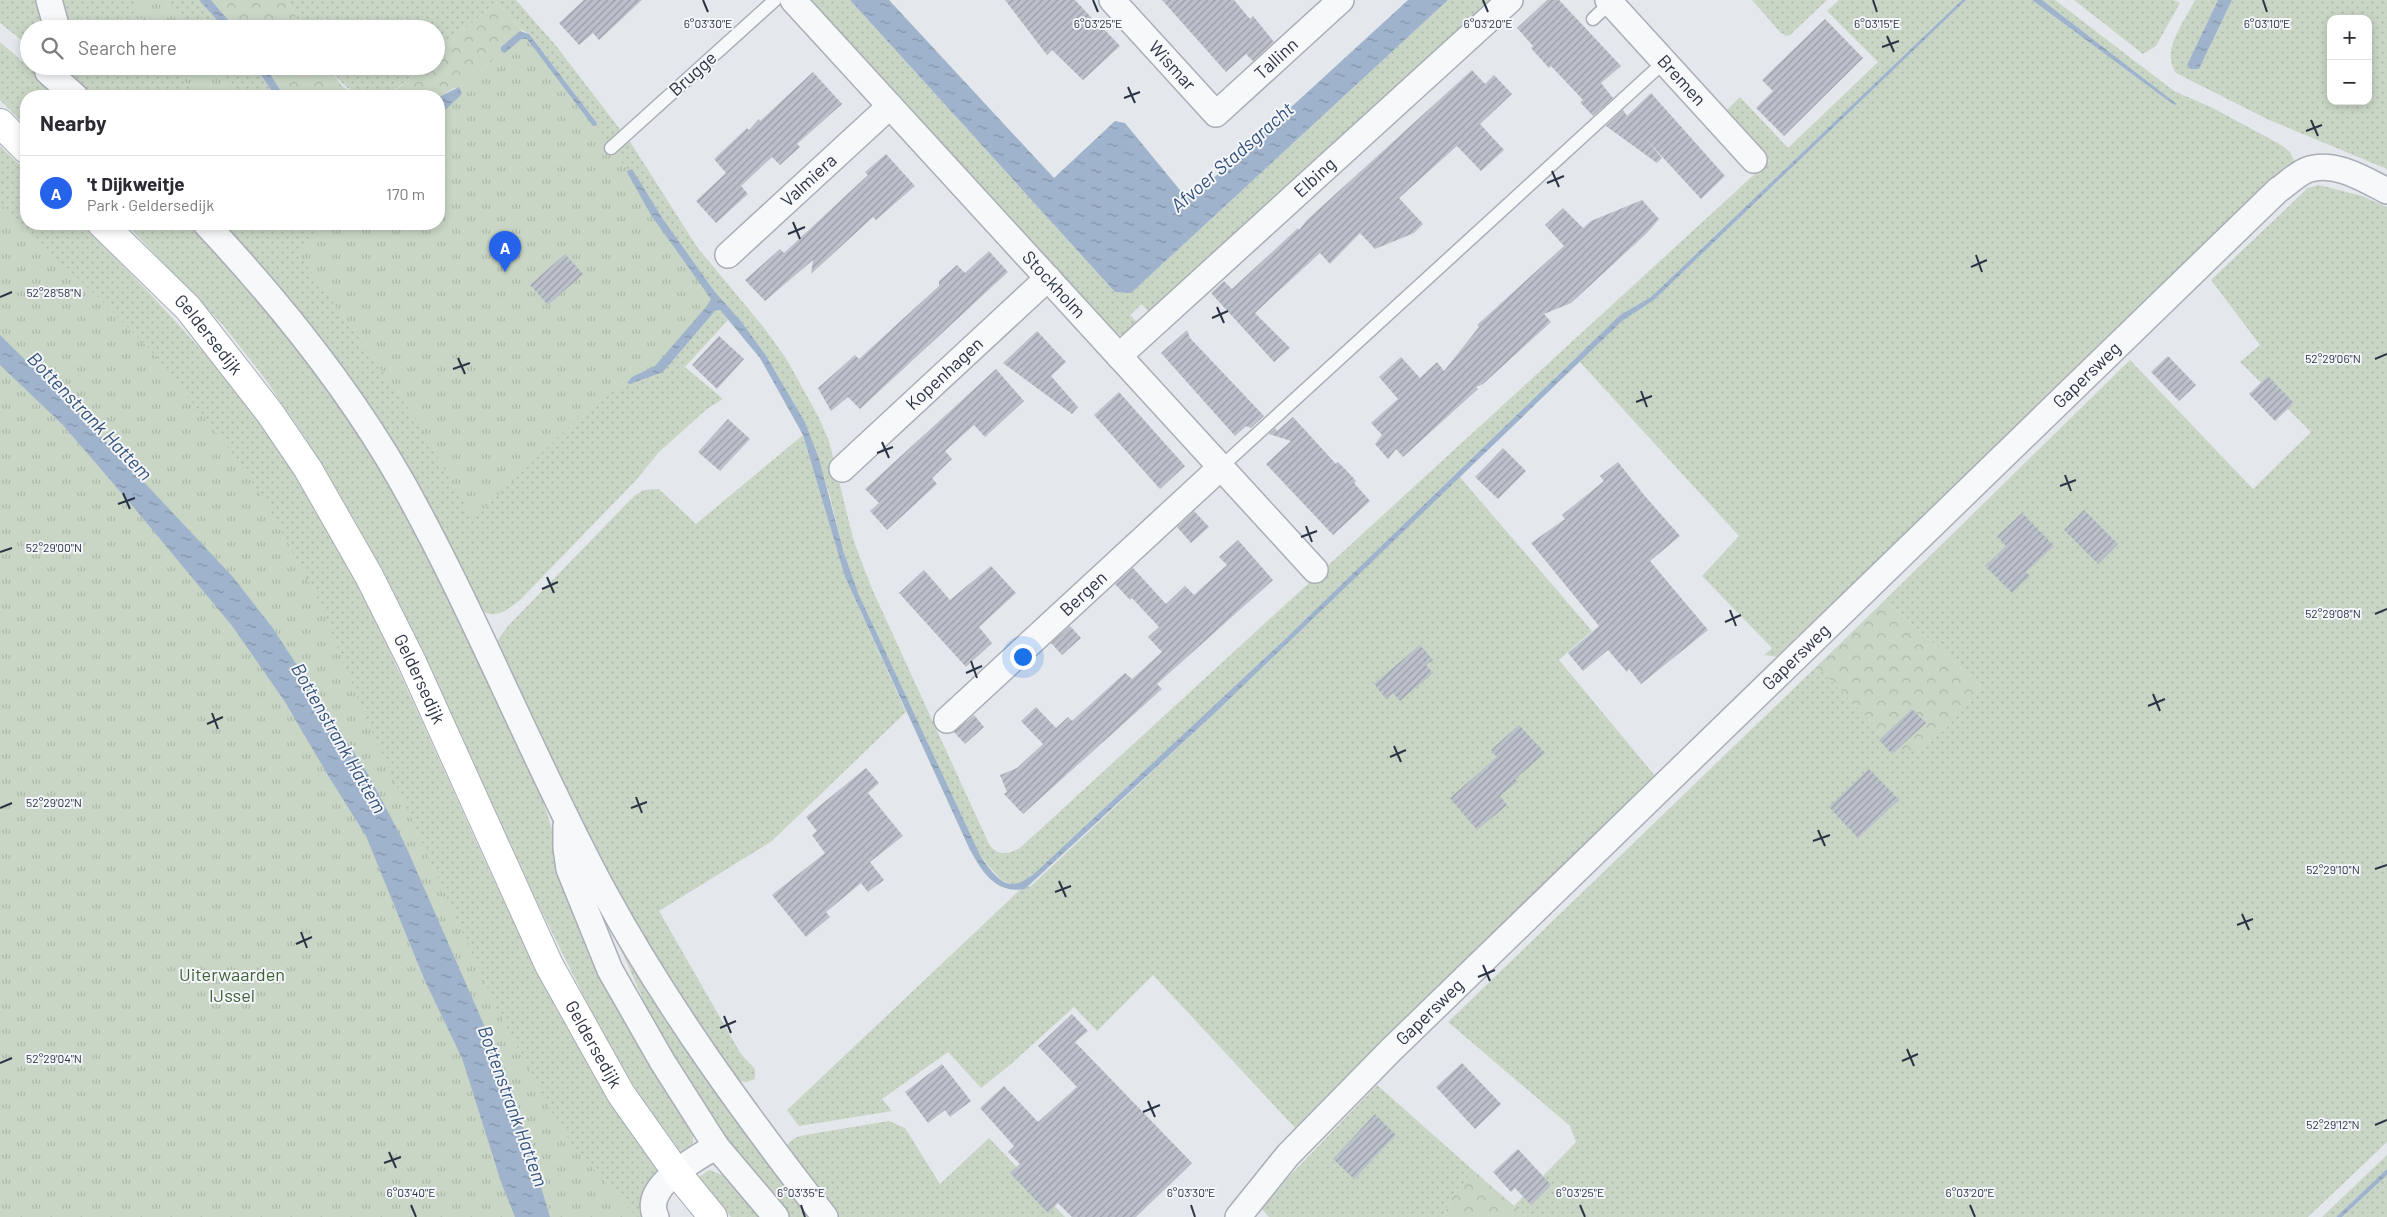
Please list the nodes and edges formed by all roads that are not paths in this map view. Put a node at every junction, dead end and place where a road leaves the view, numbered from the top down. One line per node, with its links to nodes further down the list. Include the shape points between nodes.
1 (49, 0): 8 (street)
2 (775, 0): 16 (lane, Brugge)
3 (793, 0): 12 (street, Stockholm)
4 (1112, 0): 13 (street, Wismar)
5 (1341, 0): 13 (street, Tallinn, via 1216,114)
6 (1510, 0): 23 (street, Elbing)
7 (1604, 8): 9 (street, Bremen)
8 (55, 20)
9 (1665, 61): 17 (street, Bremen); 24 (lane)
10 (55, 75): 11 (street)
11 (69, 90)
12 (890, 106): 21 (street, Valmiera); 22 (street, Stockholm)
13 (1212, 110)
14 (0, 123): 15 (main road)
15 (20, 143)
16 (611, 148)
17 (1754, 160)
18 (2387, 191): 35 (street, Gapersweg, via 2327,166 2306,170 2278,190 1392,1050 1288,1155)
19 (108, 230): 30 (main road, Geldersedijk, via 188,308 270,413 308,469 369,576 412,662 549,965 621,1094)
20 (211, 230): 28 (street, via 317,352 376,438 438,550)
21 (728, 255)
22 (1048, 278): 23 (street, Stockholm); 25 (street, Kopenhagen)
23 (1119, 356): 24 (street, Stockholm)
24 (1221, 467): 26 (street, Stockholm); 27 (street, Bergen)
25 (842, 469)
26 (1315, 570)
27 (948, 720)
28 (566, 821): 29 (street, via 569,869 610,970); 34 (street, via 629,934 696,1041 740,1106)
29 (716, 1146): 30 (street); 33 (street)
30 (677, 1173): 31 (street, via 659,1188 653,1201); 32 (main road, Geldersedijk)
31 (656, 1217)
32 (713, 1217)
33 (776, 1217)
34 (824, 1217)
35 (1238, 1217)

